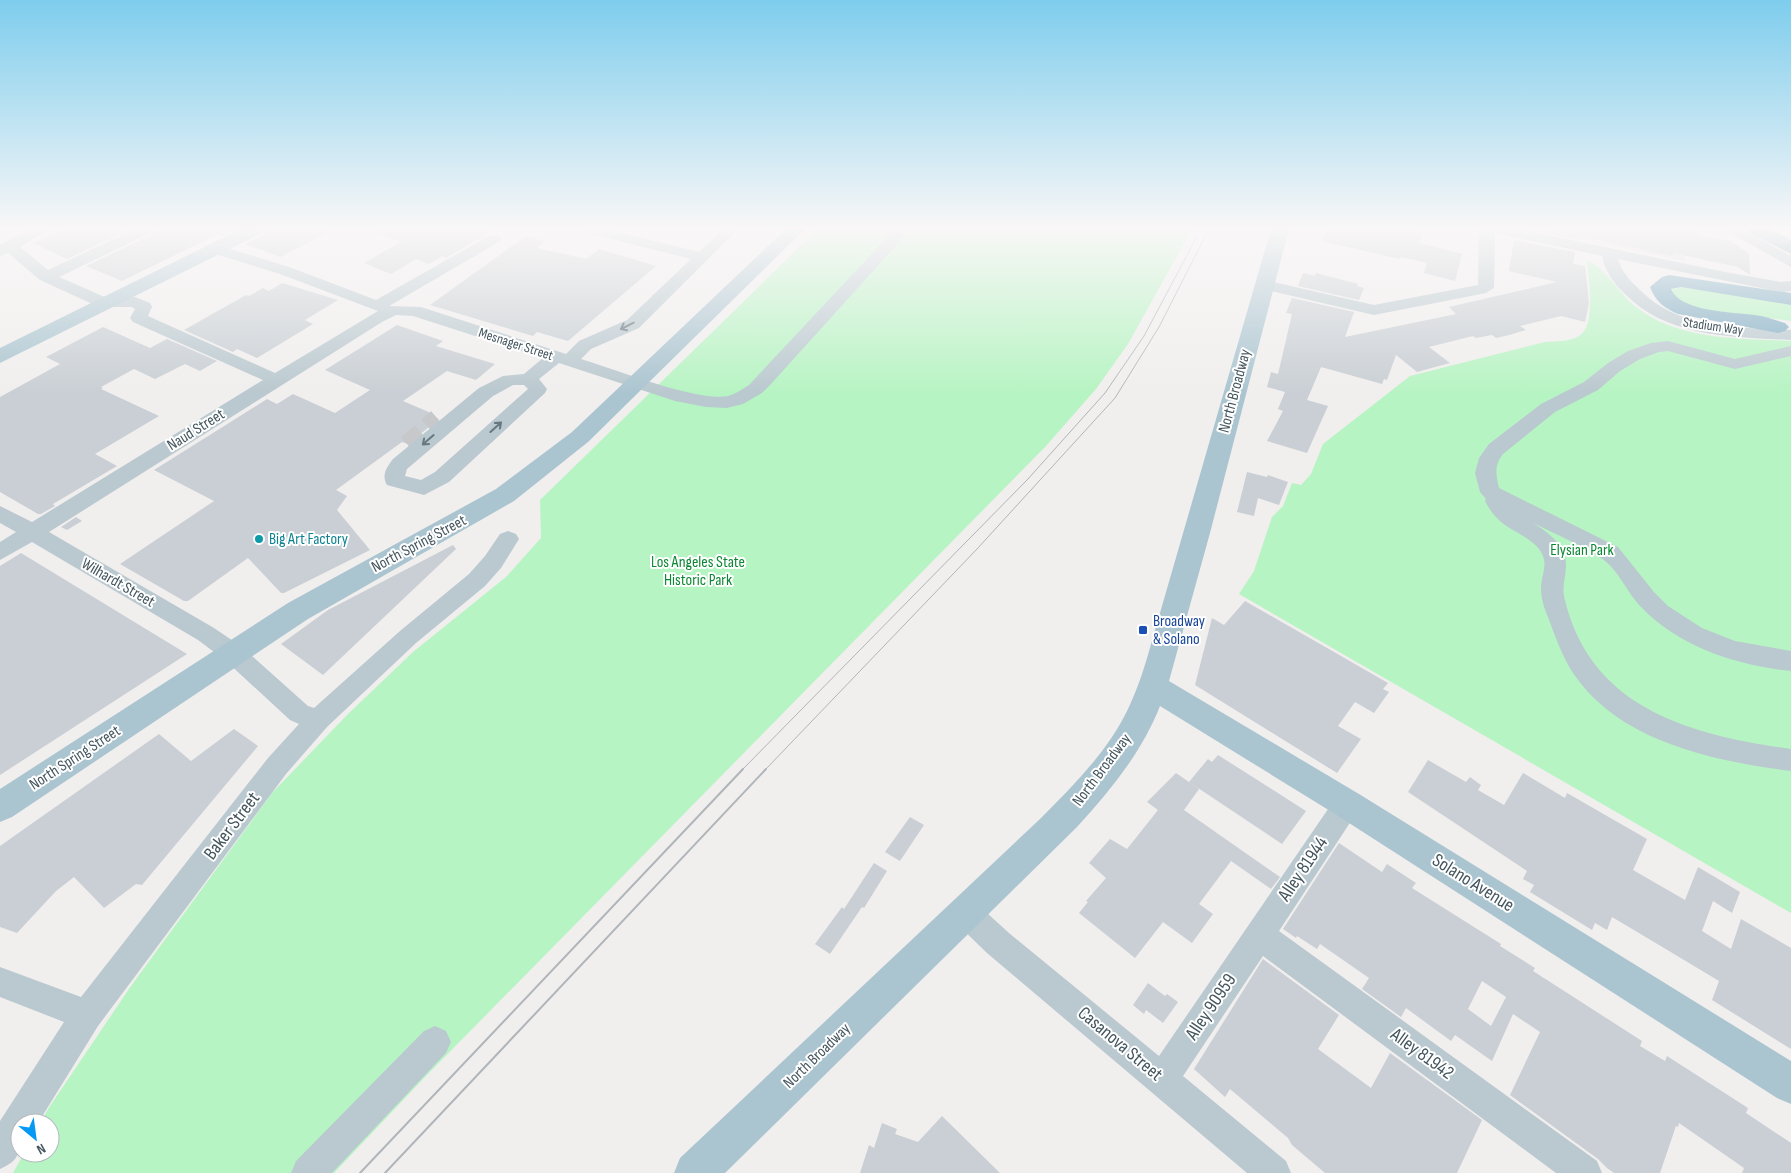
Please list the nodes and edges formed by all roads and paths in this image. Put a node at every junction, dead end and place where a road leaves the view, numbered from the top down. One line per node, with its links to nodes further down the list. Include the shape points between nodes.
1 (61, 284): 16 (street)
2 (144, 284): 16 (main road)
3 (319, 284): 4 (street, via 377,306)
4 (416, 284)
5 (674, 284): 21 (street, one-way to 21, via 633,324)
6 (740, 284): 24 (main road, North Spring Street)
7 (853, 284): 24 (street, Mesnager Street, via 746,397 711,403)
8 (1486, 284): 14 (street, via 1486,288 1374,310)
9 (1625, 284): 18 (street, Stadium Way, via 1646,306 1664,316 1709,328)
10 (1641, 284): 18 (street, Stadium Way, via 1643,293 1670,312 1709,322)
11 (1663, 284): 18 (highway, via 1661,293 1667,300 1686,310 1758,321)
12 (1721, 284): 15 (highway)
13 (1758, 284): 15 (street)
14 (1264, 285): 36 (main road, North Broadway)
15 (1788, 290)
16 (105, 303): 20 (main road); 23 (street, via 135,302 144,307 139,318)
17 (394, 310): 21 (street, Mesnager Street, via 415,311); 23 (street, Naud Street)
18 (1787, 330)
19 (1791, 351): 29 (street, via 1776,352 1745,364 1668,346 1634,355 1591,386 1548,408 1496,449 1489,458 1485,473)
20 (0, 356)
21 (562, 359): 22 (street); 24 (street, Mesnager Street)
22 (529, 379): 25 (street, via 509,380); 28 (street, one-way to 22, via 394,480 424,488 442,477 538,389)
23 (277, 380): 31 (street, Naud Street)
24 (638, 383): 34 (main road, North Spring Street, via 580,437 505,496 326,594)
25 (465, 408): 26 (street, via 450,409); 28 (street, one-way to 28)
26 (437, 418)
27 (407, 444): 28 (street, via 399,453)
28 (400, 464)
29 (1490, 492): 35 (street, via 1610,553 1646,598 1689,630 1754,657); 38 (street, via 1504,513 1543,540 1552,551 1557,561 1552,589 1571,647 1582,668 1616,704 1669,733 1760,756)
30 (0, 513): 31 (street, Wilhardt Street)
31 (33, 532): 33 (street, Naud Street); 34 (street, Wilhardt Street, via 206,634)
32 (508, 539): 37 (street, Baker Street, via 477,580 408,637)
33 (0, 552)
34 (234, 654): 37 (street, Wilhardt Street, via 299,713); 40 (main road, North Spring Street)
35 (1791, 660)
36 (1153, 686): 39 (main road, Solano Avenue); 41 (main road, North Broadway, via 1129,736 1078,804)
37 (318, 720): 44 (street, Baker Street, via 277,766)
38 (1791, 760)
39 (1347, 804): 42 (street, Alley 81944); 47 (main road, Solano Avenue)
40 (0, 806)
41 (966, 913): 46 (street, Casanova Street); 50 (main road, North Broadway)
42 (1259, 935): 46 (street, Alley 90959); 52 (street, Alley 81942)
43 (0, 982): 44 (street)
44 (87, 1015): 48 (street, Baker Street)
45 (435, 1042): 49 (street)
46 (1162, 1080): 51 (street, Casanova Street)
47 (1791, 1084)
48 (0, 1152)
49 (308, 1173)
50 (695, 1173)
51 (1274, 1173)
52 (1585, 1173)

